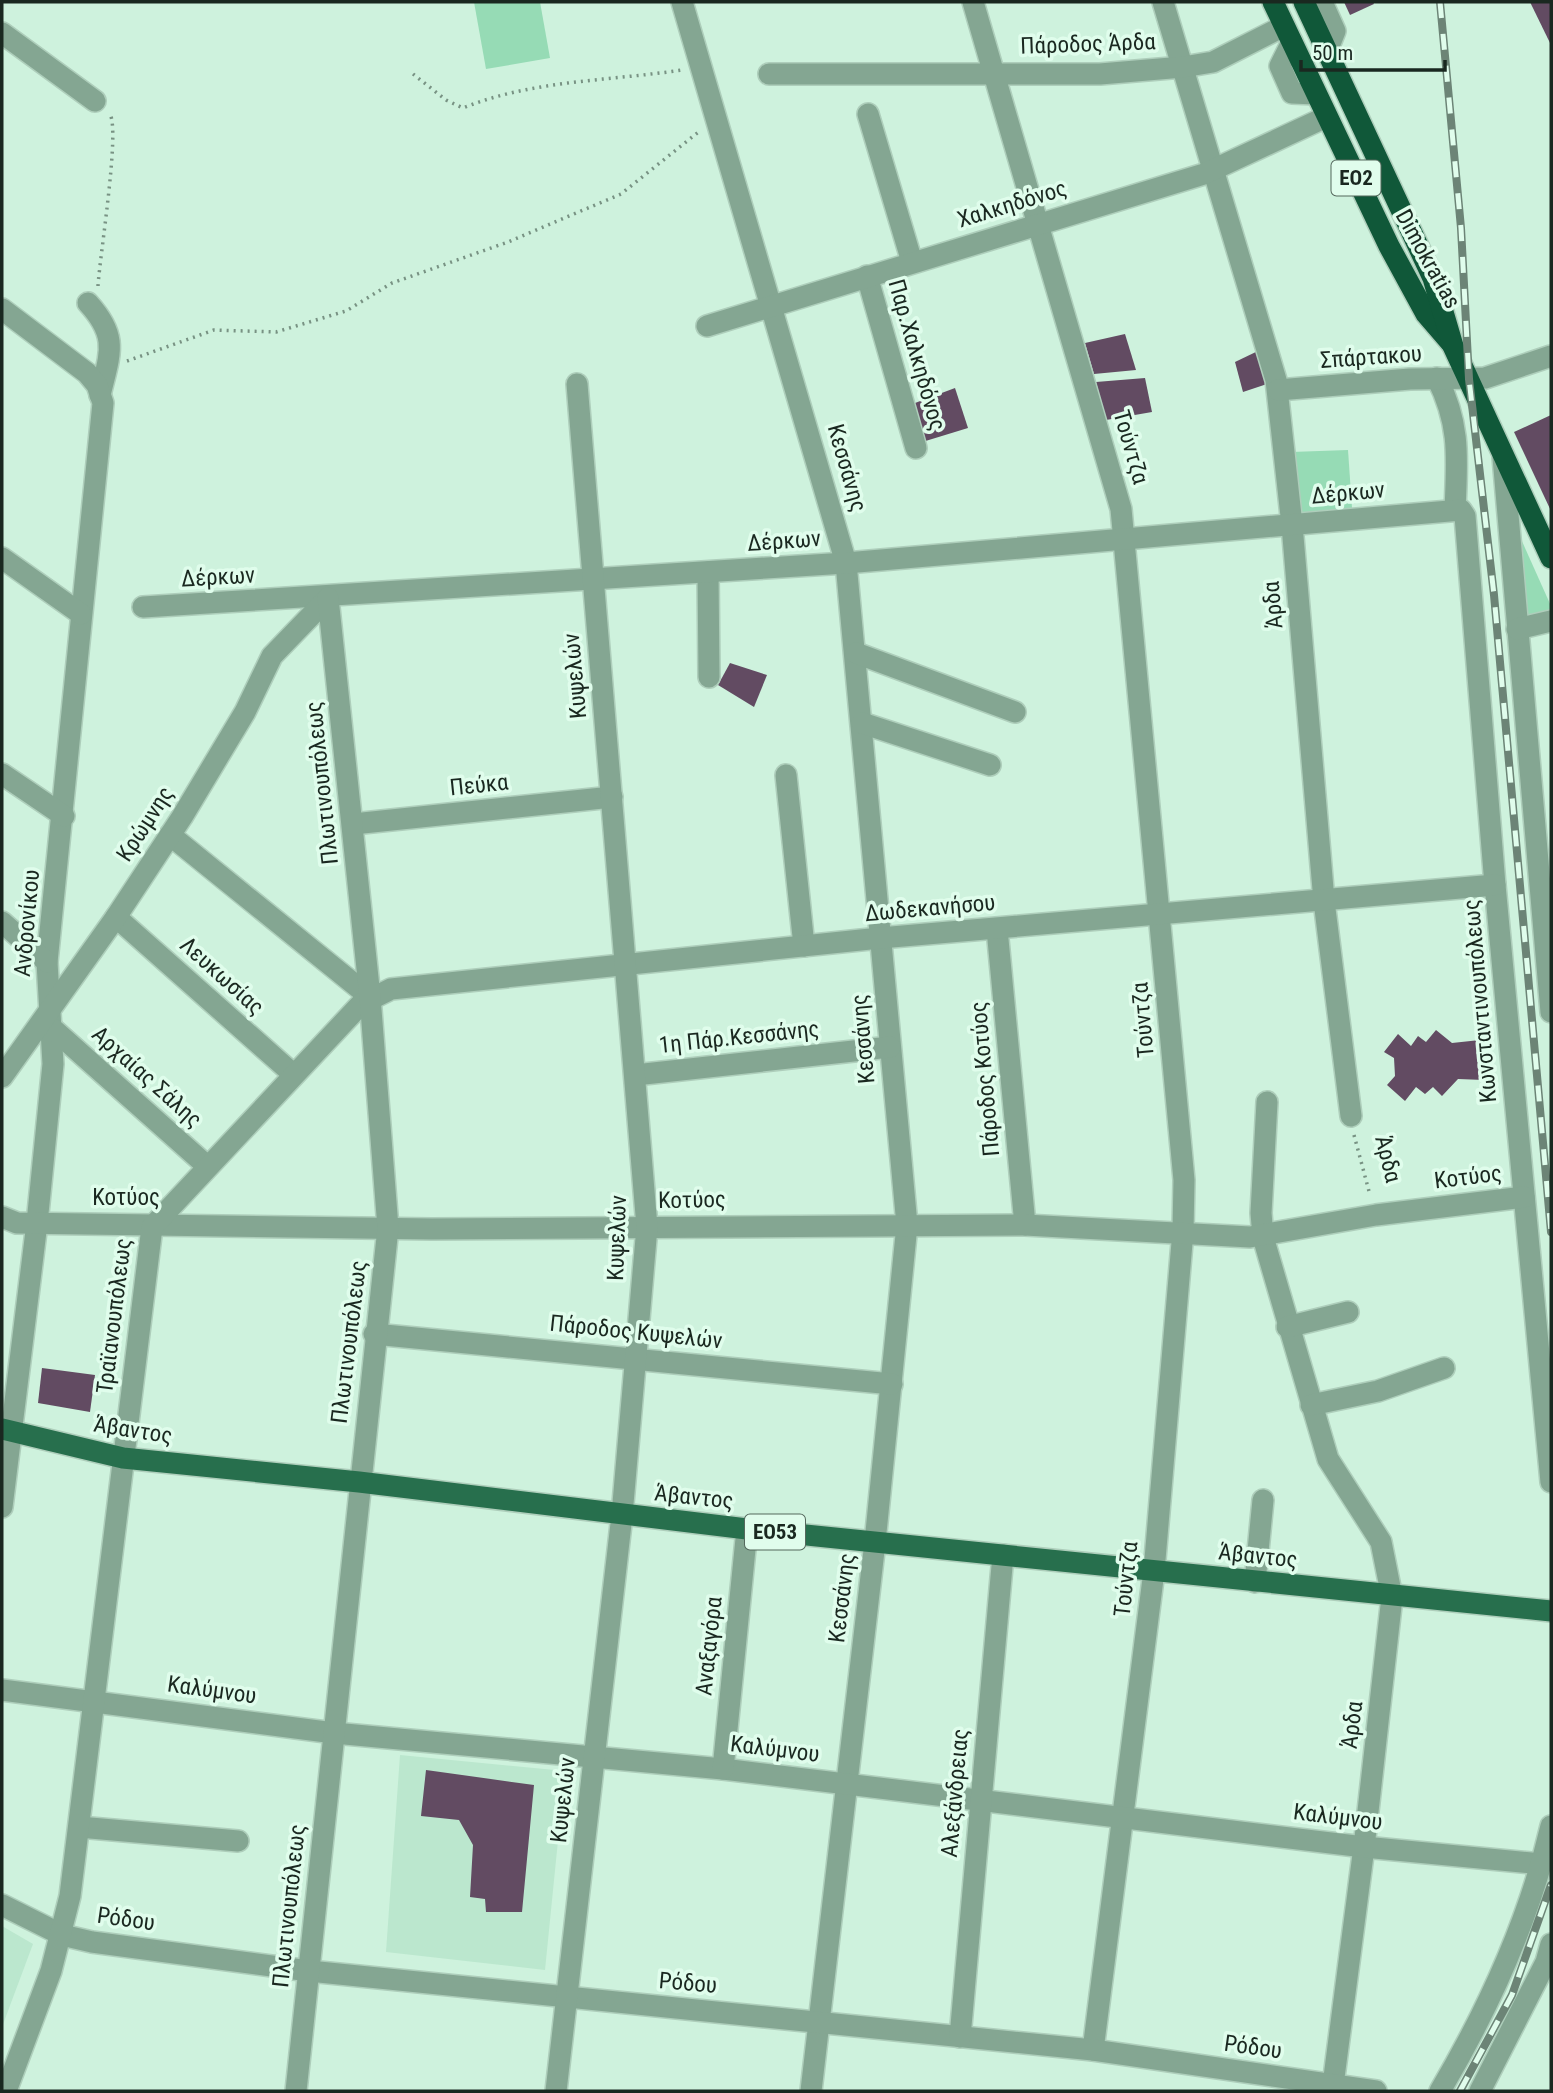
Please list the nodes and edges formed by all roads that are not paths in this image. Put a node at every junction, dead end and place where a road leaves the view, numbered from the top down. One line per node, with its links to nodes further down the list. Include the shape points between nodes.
1 (973, 2): 11 (street, Τούντζα)
2 (1163, 2): 10 (street, Άρδα)
3 (1273, 2): 8 (highway, Dimokratias / ΕΟ2)
4 (1304, 2): 9 (highway, Dimokratias / ΕΟ2)
5 (1322, 2): 9 (street, via 1335,31)
6 (686, 3): 20 (street, Κεσσάνης)
7 (2, 33): 13 (street)
8 (1288, 34): 10 (street, Πάροδος Άρδα, via 1213,62); 15 (highway, Dimokratias / ΕΟ2)
9 (1327, 51): 24 (highway, Dimokratias / ΕΟ2, via 1433,278)
10 (1183, 67): 11 (street, Πάροδος Άρδα, via 1100,74); 16 (street, Άρδα)
11 (994, 72): 12 (street, Πάροδος Άρδα); 17 (street, Τούντζα)
12 (769, 74)
13 (95, 101)
14 (869, 114): 18 (street)
15 (1326, 117): 16 (street, Χαλκηδόνος); 24 (highway, Dimokratias / ΕΟ2, via 1426,314)
16 (1215, 170): 17 (street, Χαλκηδόνος); 30 (street, Άρδα)
17 (1039, 224): 18 (street, Χαλκηδόνος); 35 (street, Τούντζα, via 1118,499)
18 (912, 262): 19 (street, Χαλκηδόνος)
19 (867, 276): 20 (street, Χαλκηδόνος); 31 (street, Παρ.Χαλκηδόνος)
20 (772, 305): 23 (street, Χαλκηδόνος); 38 (street, Κεσσάνης)
21 (92, 308): 28 (street, Ανδρονίκου, via 105,321 111,347)
22 (2, 309): 28 (street)
23 (707, 326)
24 (1454, 346): 27 (highway, Dimokratias / ΕΟ2)
25 (1551, 356): 27 (street, Σπάρτακου, via 1504,373)
26 (1437, 378): 27 (street, Σπάρτακου); 30 (street, Σπάρτακου); 33 (street, Κωνσταντινουπόλεως, via 1458,444)
27 (1469, 379): 32 (highway, Dimokratias / ΕΟ2)
28 (101, 384): 43 (street, Ανδρονίκου, via 103,402)
29 (576, 384): 40 (street, Κυψελών)
30 (1278, 390): 34 (street, Άρδα)
31 (916, 448)
32 (1502, 451): 37 (highway, Dimokratias / ΕΟ2); 45 (street)
33 (1460, 513): 34 (street, Δέρκων); 57 (street, Κωνσταντινουπόλεως)
34 (1292, 525): 35 (street, Δέρκων); 58 (street, Άρδα)
35 (1125, 539): 38 (street, Δέρκων); 59 (street, Τούντζα)
36 (2, 558): 43 (street)
37 (1551, 558)
38 (846, 563): 39 (street, Δέρκων); 46 (street, Κεσσάνης)
39 (708, 572): 40 (street, Δέρκων); 47 (street)
40 (593, 580): 41 (street, Δέρκων); 53 (street, Κυψελών)
41 (328, 598): 42 (street, Δέρκων); 55 (street, Πλωτινουπόλεως); 56 (street, Κρώμνης, via 272,656 245,712)
42 (143, 607)
43 (81, 614): 54 (street, Ανδρονίκου)
44 (1551, 621): 45 (street)
45 (1517, 629): 68 (street)
46 (856, 653): 48 (street); 49 (street, Κεσσάνης)
47 (709, 677)
48 (1015, 712)
49 (862, 723): 50 (street); 63 (street, Κεσσάνης)
50 (990, 765)
51 (2, 774): 54 (street)
52 (786, 775): 64 (street)
53 (612, 797): 55 (street, Πεύκα); 66 (street, Κυψελών)
54 (64, 816): 65 (street, Ανδρονίκου)
55 (353, 824): 67 (street, Πλωτινουπόλεως)
56 (170, 835): 60 (street, Κρώμνης); 67 (street)
57 (1496, 885): 58 (street, Δωδεκανήσου); 77 (street, Κωνσταντινουπόλεως)
58 (1324, 901): 59 (street, Δωδεκανήσου); 75 (street, Άρδα)
59 (1159, 916): 62 (street, Δωδεκανήσου); 85 (street, Τούντζα, via 1184,1180)
60 (116, 917): 69 (street, Κρώμνης); 72 (street, Λευκωσίας)
61 (2, 922): 65 (street)
62 (997, 929): 63 (street, Δωδεκανήσου); 82 (street, Πάροδος Κοτύος)
63 (880, 938): 64 (street, Δωδεκανήσου); 70 (street, Κεσσάνης)
64 (804, 946): 66 (street, Δωδεκανήσου)
65 (47, 962): 69 (street, Ανδρονίκου)
66 (626, 965): 67 (street, Δωδεκανήσου, via 391,989); 73 (street, Κυψελών)
67 (370, 997): 72 (street, Τραϊανουπόλεως); 84 (street, Πλωτινουπόλεως)
68 (1551, 1012)
69 (50, 1019): 71 (street, Κρώμνης); 76 (street, Αρχαίας Σάλης); 79 (street, Ανδρονίκου, via 53,1064)
70 (890, 1047): 73 (street, 1η Πάρ.Κεσσάνης); 81 (street, Κεσσάνης)
71 (6, 1063)
72 (293, 1074): 76 (street, Τραϊανουπόλεως)
73 (635, 1074): 83 (street, Κυψελών)
74 (1267, 1102): 86 (street, Άρδα)
75 (1350, 1116)
76 (207, 1166): 80 (street, Τραϊανουπόλεως)
77 (1524, 1197): 86 (street, Κοτύος, via 1376,1215); 97 (street, Κωνσταντινουπόλεως)
78 (2, 1217): 79 (street, Κοτύος)
79 (37, 1223): 80 (street, Κοτύος); 94 (street, Ανδρονίκου)
80 (154, 1223): 84 (street, Κοτύος); 95 (street, Τραϊανουπόλεως)
81 (907, 1225): 82 (street, Κοτύος); 83 (street, Κοτύος); 92 (street, Κεσσάνης)
82 (1025, 1225): 85 (street, Κοτύος)
83 (647, 1227): 84 (street, Κοτύος); 90 (street, Κυψελών)
84 (388, 1228): 89 (street, Πλωτινουπόλεως)
85 (1183, 1231): 86 (street, Κοτύος); 104 (street, Τούντζα)
86 (1263, 1237): 88 (street, Άρδα)
87 (1348, 1312): 88 (street)
88 (1287, 1327): 93 (street, Άρδα)
89 (374, 1334): 90 (street, Πάροδος Κυψελών); 96 (street, Πλωτινουπόλεως)
90 (635, 1358): 92 (street, Πάροδος Κυψελών); 100 (street, Κυψελών)
91 (1444, 1368): 93 (street, via 1378,1391)
92 (891, 1384): 102 (street, Κεσσάνης)
93 (1311, 1405): 106 (street, Άρδα, via 1332,1468 1381,1542)
94 (6, 1430): 95 (main road, Άβαντος / ΕΟ53); 99 (street, Ανδρονίκου)
95 (124, 1458): 96 (main road, Άβαντος / ΕΟ53); 109 (street, Τραϊανουπόλεως)
96 (359, 1482): 100 (main road, Άβαντος / ΕΟ53); 110 (street, Πλωτινουπόλεως)
97 (1551, 1482)
98 (1263, 1500): 105 (street)
99 (2, 1507)
100 (622, 1515): 101 (main road, Άβαντος / ΕΟ53); 111 (street, Κυψελών)
101 (747, 1529): 102 (main road, Άβαντος / ΕΟ53); 112 (street, Αναξαγόρα)
102 (875, 1542): 103 (main road, Άβαντος / ΕΟ53); 113 (street, Κεσσάνης)
103 (1003, 1555): 104 (main road, Άβαντος / ΕΟ53); 114 (street, Αλεξάνδρειας)
104 (1154, 1571): 105 (main road, Άβαντος / ΕΟ53); 115 (street, Τούντζα)
105 (1255, 1582): 106 (main road, Άβαντος / ΕΟ53)
106 (1392, 1597): 107 (main road, Άβαντος / ΕΟ53); 119 (street, Άρδα)
107 (1551, 1611)
108 (2, 1690): 109 (street, Καλύμνου)
109 (95, 1700): 110 (street, Καλύμνου); 117 (street, Τραϊανουπόλεως)
110 (334, 1733): 111 (street, Καλύμνου); 124 (street, Πλωτινουπόλεως)
111 (594, 1757): 112 (street, Καλύμνου); 125 (street, Κυψελών)
112 (723, 1769): 113 (street, Καλύμνου)
113 (847, 1785): 114 (street, Καλύμνου); 126 (street, Κεσσάνης)
114 (981, 1798): 115 (street, Καλύμνου); 127 (street, Αλεξάνδρειας)
115 (1125, 1816): 119 (street, Καλύμνου); 128 (street, Τούντζα)
116 (1551, 1826): 120 (street)
117 (79, 1828): 118 (street); 122 (street, Τραϊανουπόλεως)
118 (238, 1841)
119 (1364, 1847): 120 (street, Καλύμνου); 129 (street, Άρδα)
120 (1542, 1864): 135 (street, via 1503,1972)
121 (2, 1905): 122 (street, Ρόδου)
122 (62, 1935): 124 (street, Ρόδου); 130 (street, Τραϊανουπόλεως)
123 (1549, 1957): 136 (street)
124 (309, 1971): 125 (street, Ρόδου); 131 (street, Πλωτινουπόλεως)
125 (567, 1999): 126 (street, Ρόδου); 132 (street, Κυψελών)
126 (819, 2021): 127 (street, Ρόδου); 133 (street, Κεσσάνης)
127 (960, 2037): 128 (street, Ρόδου)
128 (1093, 2050): 129 (street, Ρόδου)
129 (1333, 2085): 134 (street, Ρόδου)
130 (6, 2091)
131 (296, 2091)
132 (556, 2091)
133 (811, 2091)
134 (1376, 2091)
135 (1440, 2091)
136 (1480, 2091)

